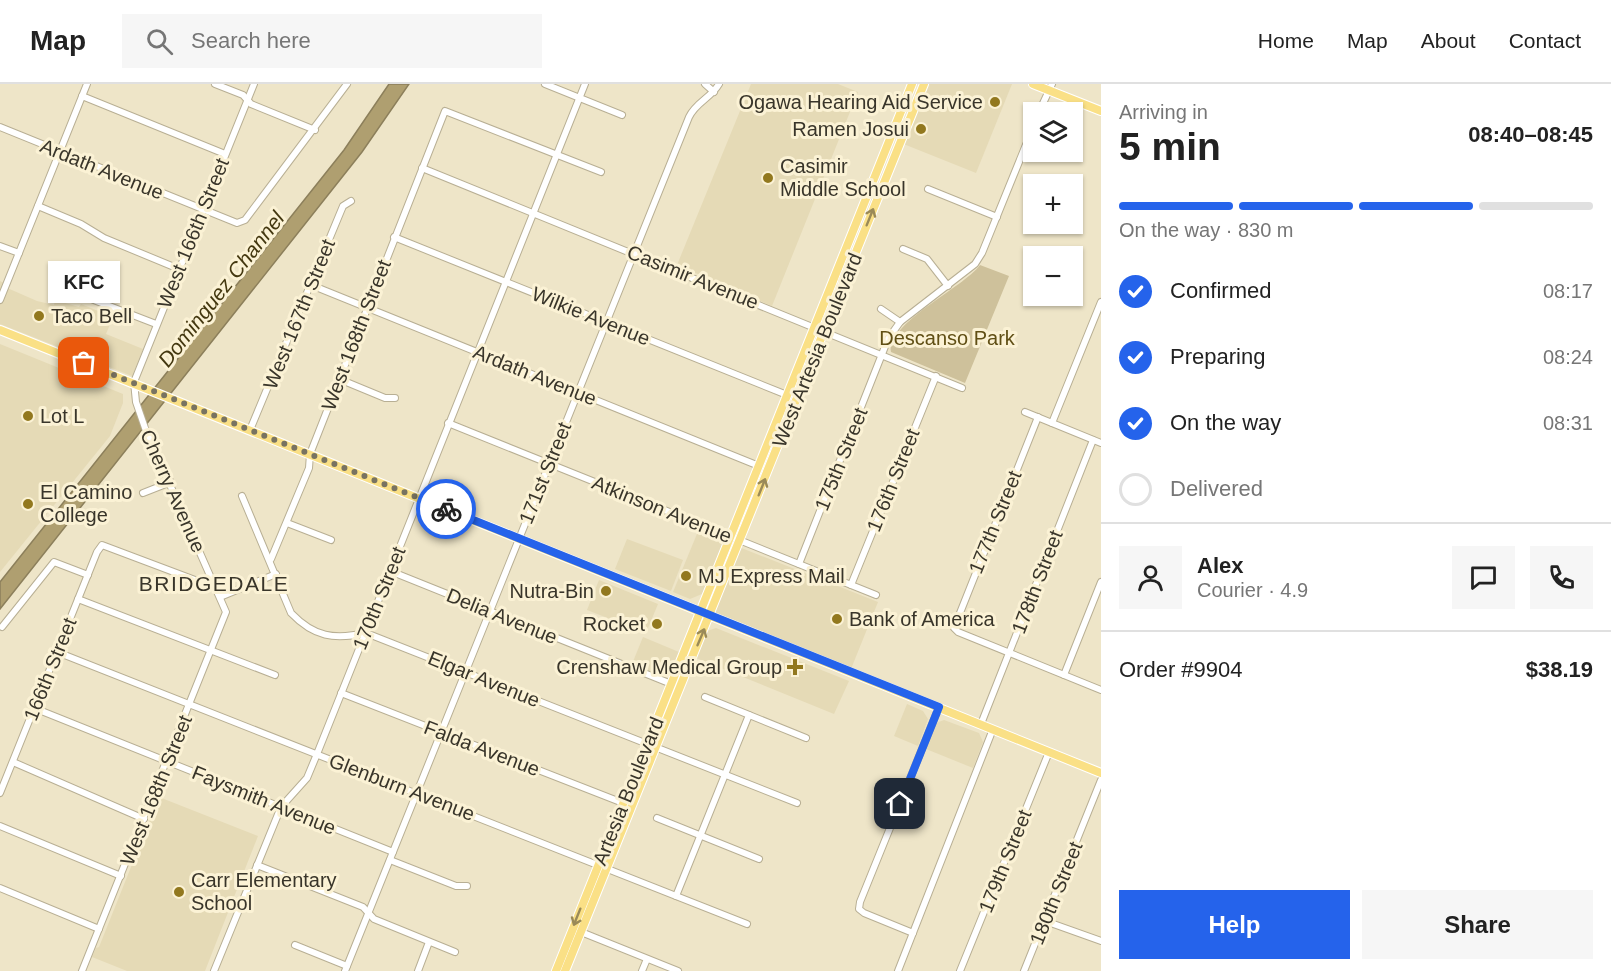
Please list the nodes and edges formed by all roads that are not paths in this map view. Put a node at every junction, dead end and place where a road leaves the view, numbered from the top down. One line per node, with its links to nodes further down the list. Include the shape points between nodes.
1 (87, 84): 14 (street)
2 (215, 84): 16 (street, via 243,95)
3 (254, 84): 16 (street, West 166th Street)
4 (347, 84): 21 (street)
5 (545, 84): 15 (street)
6 (585, 84): 15 (street, 170th Street)
7 (705, 84): 13 (street)
8 (719, 84): 13 (street, 171st Street)
9 (912, 84): 51 (main road, West Artesia Boulevard)
10 (924, 84): 53 (main road, West Artesia Boulevard, one-way to 10)
11 (1033, 84): 12 (main road)
12 (1051, 87): 17 (street); 18 (main road)
13 (714, 92): 38 (street, 171st Street, via 692,110)
14 (82, 96): 22 (street); 24 (street)
15 (579, 98): 19 (street); 25 (street, 170th Street)
16 (247, 101): 21 (street); 24 (street, West 166th Street)
17 (1044, 102)
18 (1101, 111)
19 (622, 116)
20 (0, 127): 22 (street, Ardath Avenue)
21 (315, 130): 31 (street, Ardath Avenue, via 245,220 237,224)
22 (60, 152): 30 (street); 31 (street, Ardath Avenue)
23 (1023, 152): 33 (street)
24 (225, 154): 31 (street, West 166th Street)
25 (556, 155): 26 (street, West 168th Street, via 445,111); 27 (street); 32 (street, 170th Street)
26 (422, 168): 32 (street, Casimir Avenue); 34 (street, West 168th Street)
27 (601, 172)
28 (928, 189): 33 (street)
29 (351, 201): 41 (street, West 167th Street, via 343,206)
30 (38, 206): 37 (street); 39 (street)
31 (203, 210): 39 (street, West 166th Street)
32 (533, 213): 38 (street, Casimir Avenue); 40 (street, 170th Street)
33 (997, 217): 42 (street, via 975,264)
34 (394, 237): 40 (street, Wilkie Avenue); 46 (street, West 168th Street)
35 (0, 246): 37 (street)
36 (903, 249): 42 (street, via 927,259)
37 (19, 253): 44 (street)
38 (633, 253): 49 (street, 171st Street); 51 (street, Casimir Avenue)
39 (179, 269): 50 (street, West 166th Street)
40 (505, 281): 49 (street, Wilkie Avenue); 54 (street, 170th Street)
41 (311, 285): 46 (street, Ardath Avenue); 67 (street, West 167th Street)
42 (948, 286): 48 (street)
43 (73, 292): 50 (street)
44 (0, 300)
45 (1101, 302): 66 (street)
46 (366, 307): 54 (street, Ardath Avenue); 57 (street, West 168th Street)
47 (881, 309): 48 (street)
48 (900, 322): 55 (street, 175th Street)
49 (606, 323): 60 (street, 171st Street); 61 (street, Wilkie Avenue)
50 (156, 324): 58 (street, West 166th Street)
51 (815, 326): 53 (street, Casimir Avenue); 61 (main road, West Artesia Boulevard)
52 (0, 330): 58 (main road)
53 (825, 330): 55 (street, Casimir Avenue); 81 (main road, West Artesia Boulevard, one-way to 53)
54 (477, 352): 60 (street, Ardath Avenue); 65 (street, 170th Street)
55 (882, 354): 56 (street, Casimir Avenue); 83 (street, 175th Street)
56 (936, 375): 59 (street, Casimir Avenue); 89 (street, 176th Street)
57 (339, 379): 62 (street, via 385,398); 70 (street, West 168th Street)
58 (134, 382): 67 (main road); 73 (street, Cherry Avenue, via 145,428)
59 (962, 388)
60 (578, 391): 71 (street, 171st Street); 72 (street, Ardath Avenue)
61 (787, 395): 72 (main road, West Artesia Boulevard)
62 (395, 398)
63 (1025, 412): 64 (street)
64 (1038, 417): 66 (street); 100 (street, 177th Street, via 954,628)
65 (448, 423): 71 (street, Atkinson Avenue); 76 (street, 170th Street)
66 (1052, 423): 68 (street)
67 (250, 430): 70 (main road)
68 (1094, 440): 69 (street); 100 (street, 178th Street)
69 (1101, 443)
70 (310, 454): 76 (main road); 77 (street, West 168th Street, via 309,468)
71 (550, 463): 78 (street, Atkinson Avenue); 79 (street, 171st Street)
72 (759, 466): 78 (main road, West Artesia Boulevard)
73 (171, 482): 74 (street); 87 (street, Cherry Avenue)
74 (143, 493)
75 (242, 496): 82 (street, Elgar Avenue)
76 (419, 498): 79 (main road); 84 (street, 170th Street)
77 (287, 523): 80 (street); 82 (street, West 168th Street)
78 (730, 537): 81 (street, Atkinson Avenue); 94 (main road, West Artesia Boulevard)
79 (519, 538): 93 (street, 171st Street); 94 (main road)
80 (332, 540)
81 (740, 541): 83 (street, Atkinson Avenue); 95 (main road, West Artesia Boulevard)
82 (271, 559): 85 (street, Elgar Avenue)
83 (799, 564): 89 (street, Atkinson Avenue)
84 (390, 571): 93 (street, Delia Avenue); 97 (street, 170th Street)
85 (276, 574): 91 (street); 97 (street, Elgar Avenue, via 291,613 304,627 344,638)
86 (88, 575): 87 (street, 166th Street, via 102,545 203,583); 92 (street, 166th Street); 96 (street, via 54,562)
87 (212, 580): 91 (street, Cherry Avenue)
88 (1101, 582): 103 (street)
89 (851, 585): 90 (street, Atkinson Avenue)
90 (876, 595)
91 (220, 597): 99 (street, West 168th Street, via 226,612)
92 (78, 599): 98 (street, 166th Street); 99 (street)
93 (490, 611): 101 (street, 171st Street); 104 (street, Delia Avenue)
94 (700, 611): 95 (main road); 104 (main road, Artesia Boulevard)
95 (710, 615): 105 (main road, Artesia Boulevard, one-way to 95); 110 (main road)
96 (2, 627)
97 (366, 633): 101 (street, Elgar Avenue); 107 (street, 170th Street)
98 (57, 652): 109 (street, Glenburn Avenue); 111 (street, 166th Street)
99 (212, 652): 102 (street); 109 (street, West 168th Street)
100 (1009, 653): 103 (street); 113 (street, 178th Street)
101 (465, 672): 115 (street, 171st Street); 117 (street, Elgar Avenue)
102 (274, 675)
103 (1064, 675): 106 (street)
104 (671, 684): 105 (street, Delia Avenue); 117 (main road, Artesia Boulevard)
105 (680, 687): 118 (main road, Artesia Boulevard)
106 (1101, 690)
107 (341, 693): 115 (street, Falda Avenue); 120 (street, 170th Street)
108 (705, 697): 112 (street)
109 (190, 704): 120 (street, Glenburn Avenue); 122 (street, West 168th Street)
110 (939, 707): 113 (main road); 149 (street, via 859,909)
111 (34, 708): 121 (street, 166th Street); 122 (street, Faysmith Avenue)
112 (749, 715): 116 (street); 124 (street)
113 (981, 724): 114 (main road)
114 (993, 729): 119 (main road); 149 (street)
115 (441, 732): 126 (street, 171st Street); 128 (street, Falda Avenue)
116 (806, 738)
117 (647, 744): 118 (street, Elgar Avenue); 128 (main road, Artesia Boulevard)
118 (656, 747): 124 (street, Elgar Avenue); 139 (main road, Artesia Boulevard)
119 (1049, 752): 123 (main road); 164 (street, 179th Street)
120 (317, 754): 126 (street, Glenburn Avenue); 130 (street, 170th Street, via 307,778)
121 (12, 762): 127 (street, 166th Street); 132 (street)
122 (167, 762): 130 (street, Faysmith Avenue); 132 (street, West 168th Street)
123 (1101, 773)
124 (725, 774): 129 (street, Elgar Avenue); 134 (street)
125 (1101, 780): 145 (street, 180th Street)
126 (417, 792): 135 (street, 171st Street); 139 (street, Glenburn Avenue)
127 (0, 793)
128 (623, 803): 139 (main road, Artesia Boulevard)
129 (797, 803)
130 (281, 807): 135 (street, Faysmith Avenue); 138 (street, 170th Street)
131 (657, 818): 134 (street)
132 (144, 819): 140 (street, West 168th Street)
133 (0, 826): 140 (street)
134 (701, 836): 136 (street); 143 (street)
135 (393, 852): 137 (street, 171st Street)
136 (759, 859)
137 (390, 860): 141 (street, via 456,886); 144 (street, 171st Street)
138 (257, 865): 144 (street); 157 (street, 170th Street)
139 (603, 866): 143 (street, Glenburn Avenue); 148 (main road, Artesia Boulevard); 159 (main road, Artesia Boulevard, one-way to 159)
140 (121, 876): 147 (street, West 168th Street)
141 (467, 886)
142 (0, 888): 147 (street)
143 (676, 896): 146 (street, Glenburn Avenue)
144 (369, 912): 150 (street, via 374,919); 155 (street, 171st Street)
145 (1045, 921): 151 (street); 165 (street, 180th Street)
146 (747, 924)
147 (99, 929): 156 (street, West 168th Street)
148 (581, 932): 154 (street); 160 (main road, Artesia Boulevard)
149 (913, 933): 163 (street)
150 (429, 942): 153 (street); 158 (street)
151 (1101, 942)
152 (295, 945): 155 (street)
153 (454, 952)
154 (647, 959): 161 (street); 162 (street)
155 (346, 968)
156 (82, 971)
157 (214, 971)
158 (417, 971)
159 (556, 971)
160 (566, 971)
161 (642, 971)
162 (678, 971)
163 (898, 971)
164 (960, 971)
165 (1024, 971)

